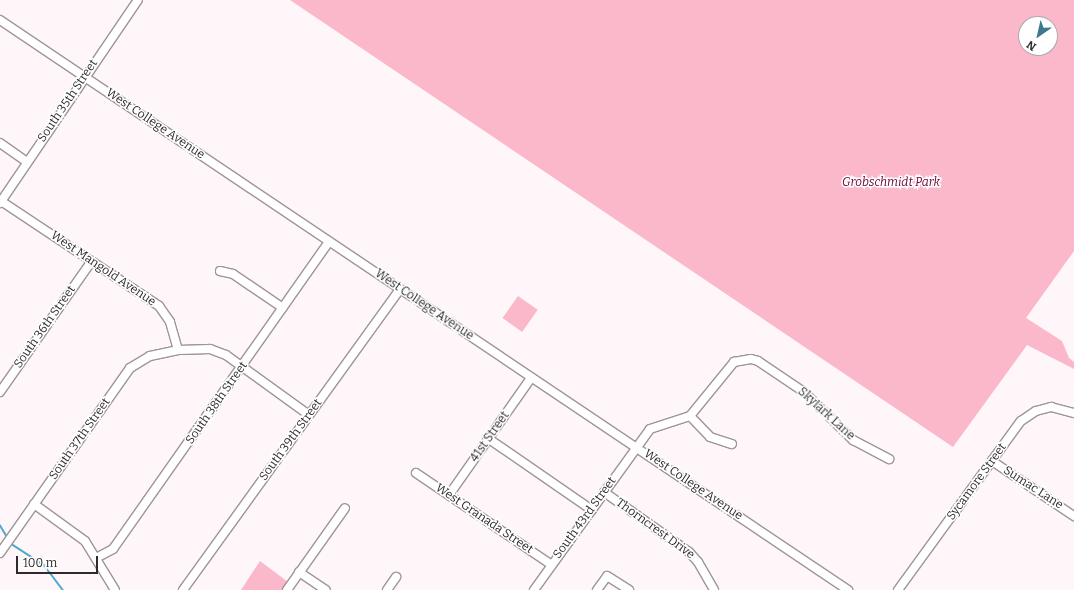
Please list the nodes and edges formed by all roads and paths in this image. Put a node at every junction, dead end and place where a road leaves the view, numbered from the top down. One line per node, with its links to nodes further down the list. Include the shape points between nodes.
1 (138, 0): 3 (street, South 35th Street)
2 (0, 20): 3 (street, West College Avenue)
3 (84, 76): 5 (street, South 35th Street); 7 (street, West College Avenue)
4 (0, 143): 5 (street)
5 (27, 162): 6 (street, South 35th Street)
6 (1, 202): 8 (street, West Mangold Avenue)
7 (329, 242): 10 (street, West College Avenue); 11 (street, South 38th Street)
8 (91, 262): 12 (street, West Mangold Avenue, via 159,306 170,322); 15 (street, South 36th Street)
9 (220, 271): 11 (street, via 233,274)
10 (400, 289): 14 (street, West College Avenue); 17 (street, South 39th Street)
11 (284, 308): 13 (street, South 38th Street)
12 (178, 350): 13 (street, via 210,349); 27 (street, South 37th Street, via 150,356 130,368)
13 (243, 365): 17 (street); 32 (street, South 38th Street, via 113,549)
14 (531, 378): 19 (street, 41st Street); 21 (street, West College Avenue)
15 (0, 392)
16 (1074, 413): 23 (street, Sycamore Street, via 1051,407 1029,415)
17 (309, 415): 37 (street, South 39th Street)
18 (690, 416): 20 (street, via 710,437); 21 (street, via 650,429); 22 (street, Skylark Lane, via 734,362 751,359 804,392 853,440)
19 (489, 439): 26 (street, 41st Street); 29 (street)
20 (732, 444)
21 (637, 447): 25 (street, South 43rd Street); 45 (street, West College Avenue)
22 (889, 459)
23 (992, 461): 30 (street, Sumac Lane); 46 (street, Sycamore Street)
24 (416, 473): 26 (street, West Granada Street)
25 (604, 492): 29 (street, South 43rd Street); 44 (street, Thorncrest Drive, via 689,552 698,562)
26 (449, 495): 33 (street, West Granada Street)
27 (34, 504): 31 (street, South 37th Street); 32 (street, via 86,541)
28 (345, 508): 34 (street)
29 (592, 510): 33 (street, South 43rd Street)
30 (1074, 516)
31 (0, 553)
32 (98, 557): 36 (street)
33 (552, 565): 41 (street, South 43rd Street)
34 (299, 572): 38 (street); 39 (street)
35 (396, 577): 40 (street)
36 (115, 590)
37 (183, 590)
38 (287, 590)
39 (326, 590)
40 (388, 590)
41 (534, 590)
42 (597, 590): 43 (street, via 607,576)
43 (629, 590)
44 (714, 590)
45 (848, 590)
46 (898, 590)

